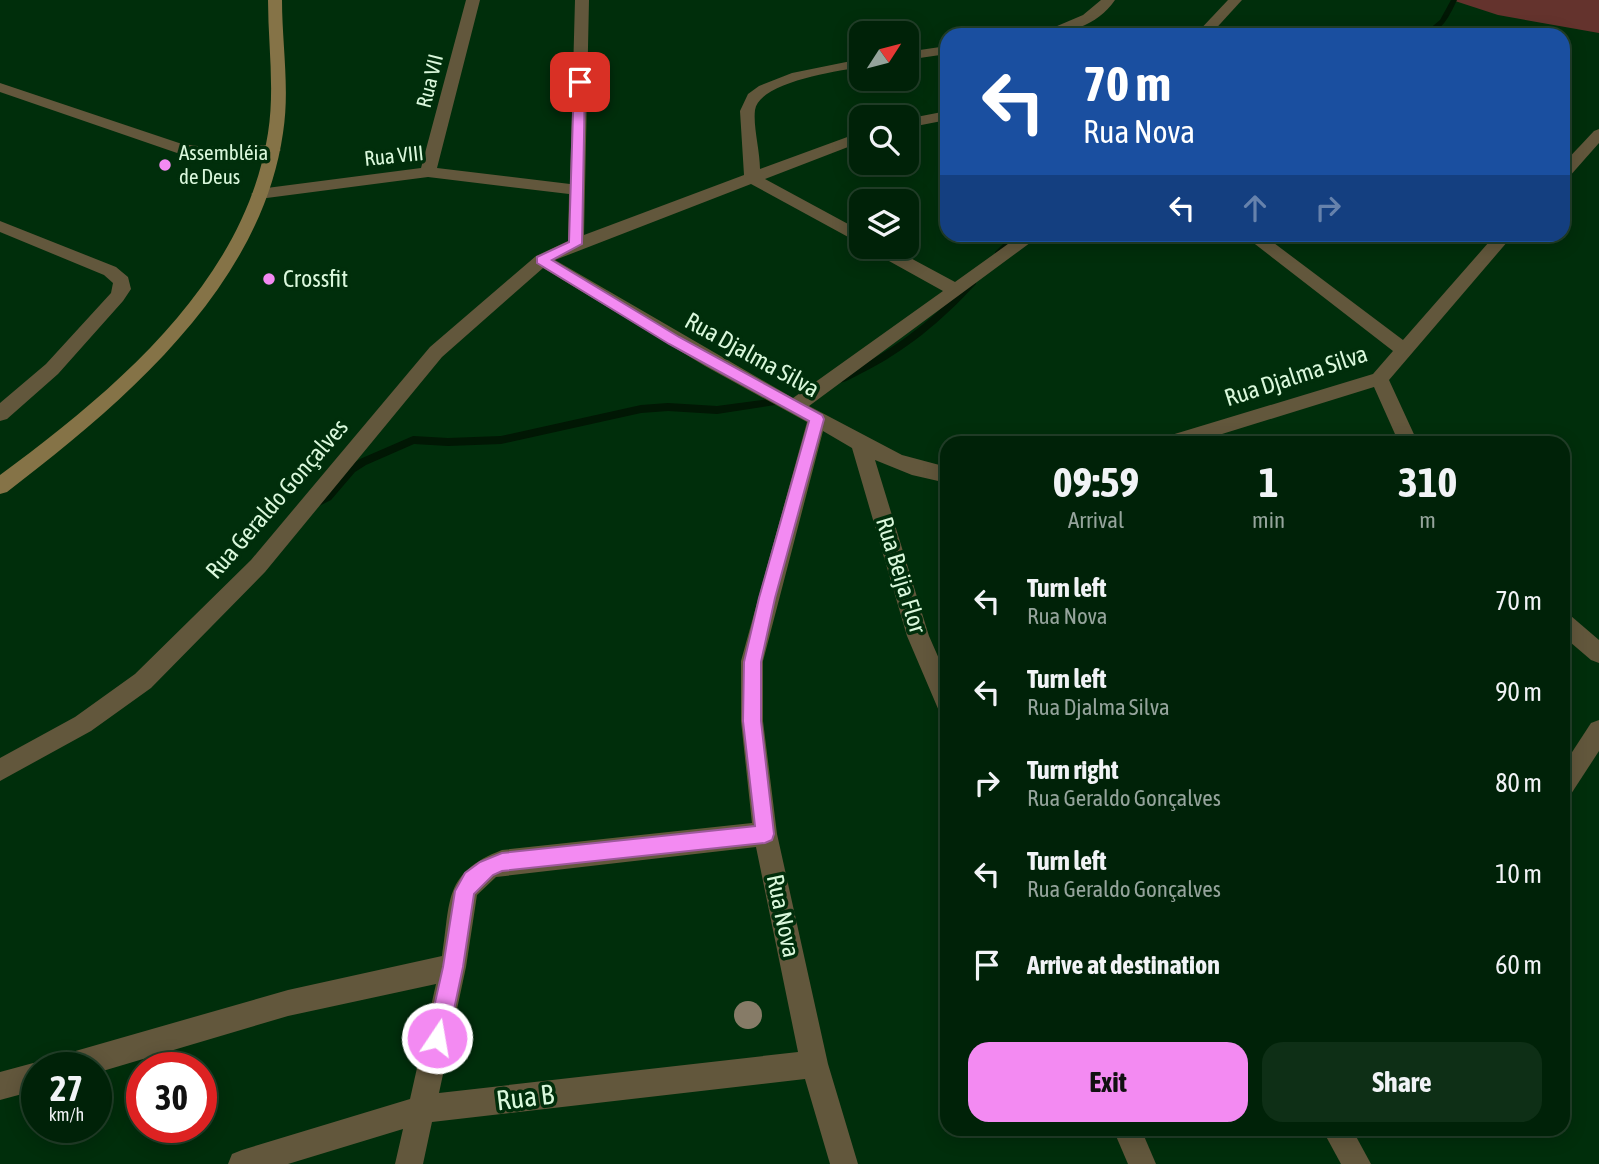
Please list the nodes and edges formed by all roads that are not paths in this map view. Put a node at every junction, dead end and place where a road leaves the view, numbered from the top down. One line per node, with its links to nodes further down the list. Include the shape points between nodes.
1 (275, 0): 16 (main road, via 278,114)
2 (473, 0): 18 (street, Rua VII)
3 (582, 0): 20 (street)
4 (1108, 0): 6 (street, via 1104,8)
5 (1235, 0): 7 (street)
6 (1062, 28)
7 (1209, 28)
8 (940, 51): 9 (street)
9 (919, 54)
10 (849, 66): 19 (street, via 799,76 752,97 748,107)
11 (0, 87): 16 (street, via 180,149)
12 (940, 117): 13 (street)
13 (919, 121)
14 (1599, 134): 17 (street)
15 (849, 142): 19 (street, Rua Geraldo Gonçalves)
16 (273, 150): 21 (main road)
17 (1570, 165)
18 (428, 172): 20 (street, Rua VIII); 21 (street, Rua VIII)
19 (752, 178): 23 (street); 27 (street, Rua Geraldo Gonçalves)
20 (576, 190): 27 (street)
21 (259, 194): 40 (main road, via 229,256 173,333 90,415)
22 (0, 226): 34 (street, via 110,271 122,281 117,298 52,369)
23 (849, 231)
24 (1023, 242): 30 (street)
25 (1261, 242): 31 (street)
26 (1499, 242): 31 (street, Rua Djalma Silva)
27 (576, 244): 29 (street, Rua Geraldo Gonçalves)
28 (899, 259): 30 (street)
29 (542, 260): 33 (street, Rua Djalma Silva); 45 (street, Rua Geraldo Gonçalves, via 436,352 258,566 143,681 83,724)
30 (956, 290): 33 (street)
31 (1404, 350): 32 (street, Rua Djalma Silva)
32 (1379, 379): 36 (street, Rua Djalma Silva); 37 (street)
33 (794, 407): 35 (street, Rua Djalma Silva)
34 (0, 414)
35 (817, 419): 38 (street, Rua Djalma Silva); 47 (street, Rua Nova, via 752,662 752,721)
36 (1191, 436)
37 (1406, 436)
38 (861, 444): 39 (street, Rua Djalma Silva); 43 (street, Rua Beija Flor, via 918,636)
39 (940, 475)
40 (0, 486)
41 (1570, 629): 42 (street)
42 (1599, 653)
43 (940, 688)
44 (1599, 731): 46 (street)
45 (0, 770)
46 (1570, 775)
47 (765, 834): 48 (street, via 502,862 487,868 465,891); 50 (street, Rua Nova)
48 (453, 967): 49 (street, via 288,1003); 53 (street)
49 (112, 1054)
50 (814, 1063): 53 (street, Rua B); 58 (street, Rua Nova)
51 (21, 1080): 52 (street)
52 (0, 1086)
53 (422, 1109): 56 (street, Rua B); 57 (street)
54 (1130, 1136): 59 (street)
55 (1340, 1136): 60 (street)
56 (242, 1164)
57 (409, 1164)
58 (844, 1164)
59 (1142, 1164)
60 (1357, 1164)

